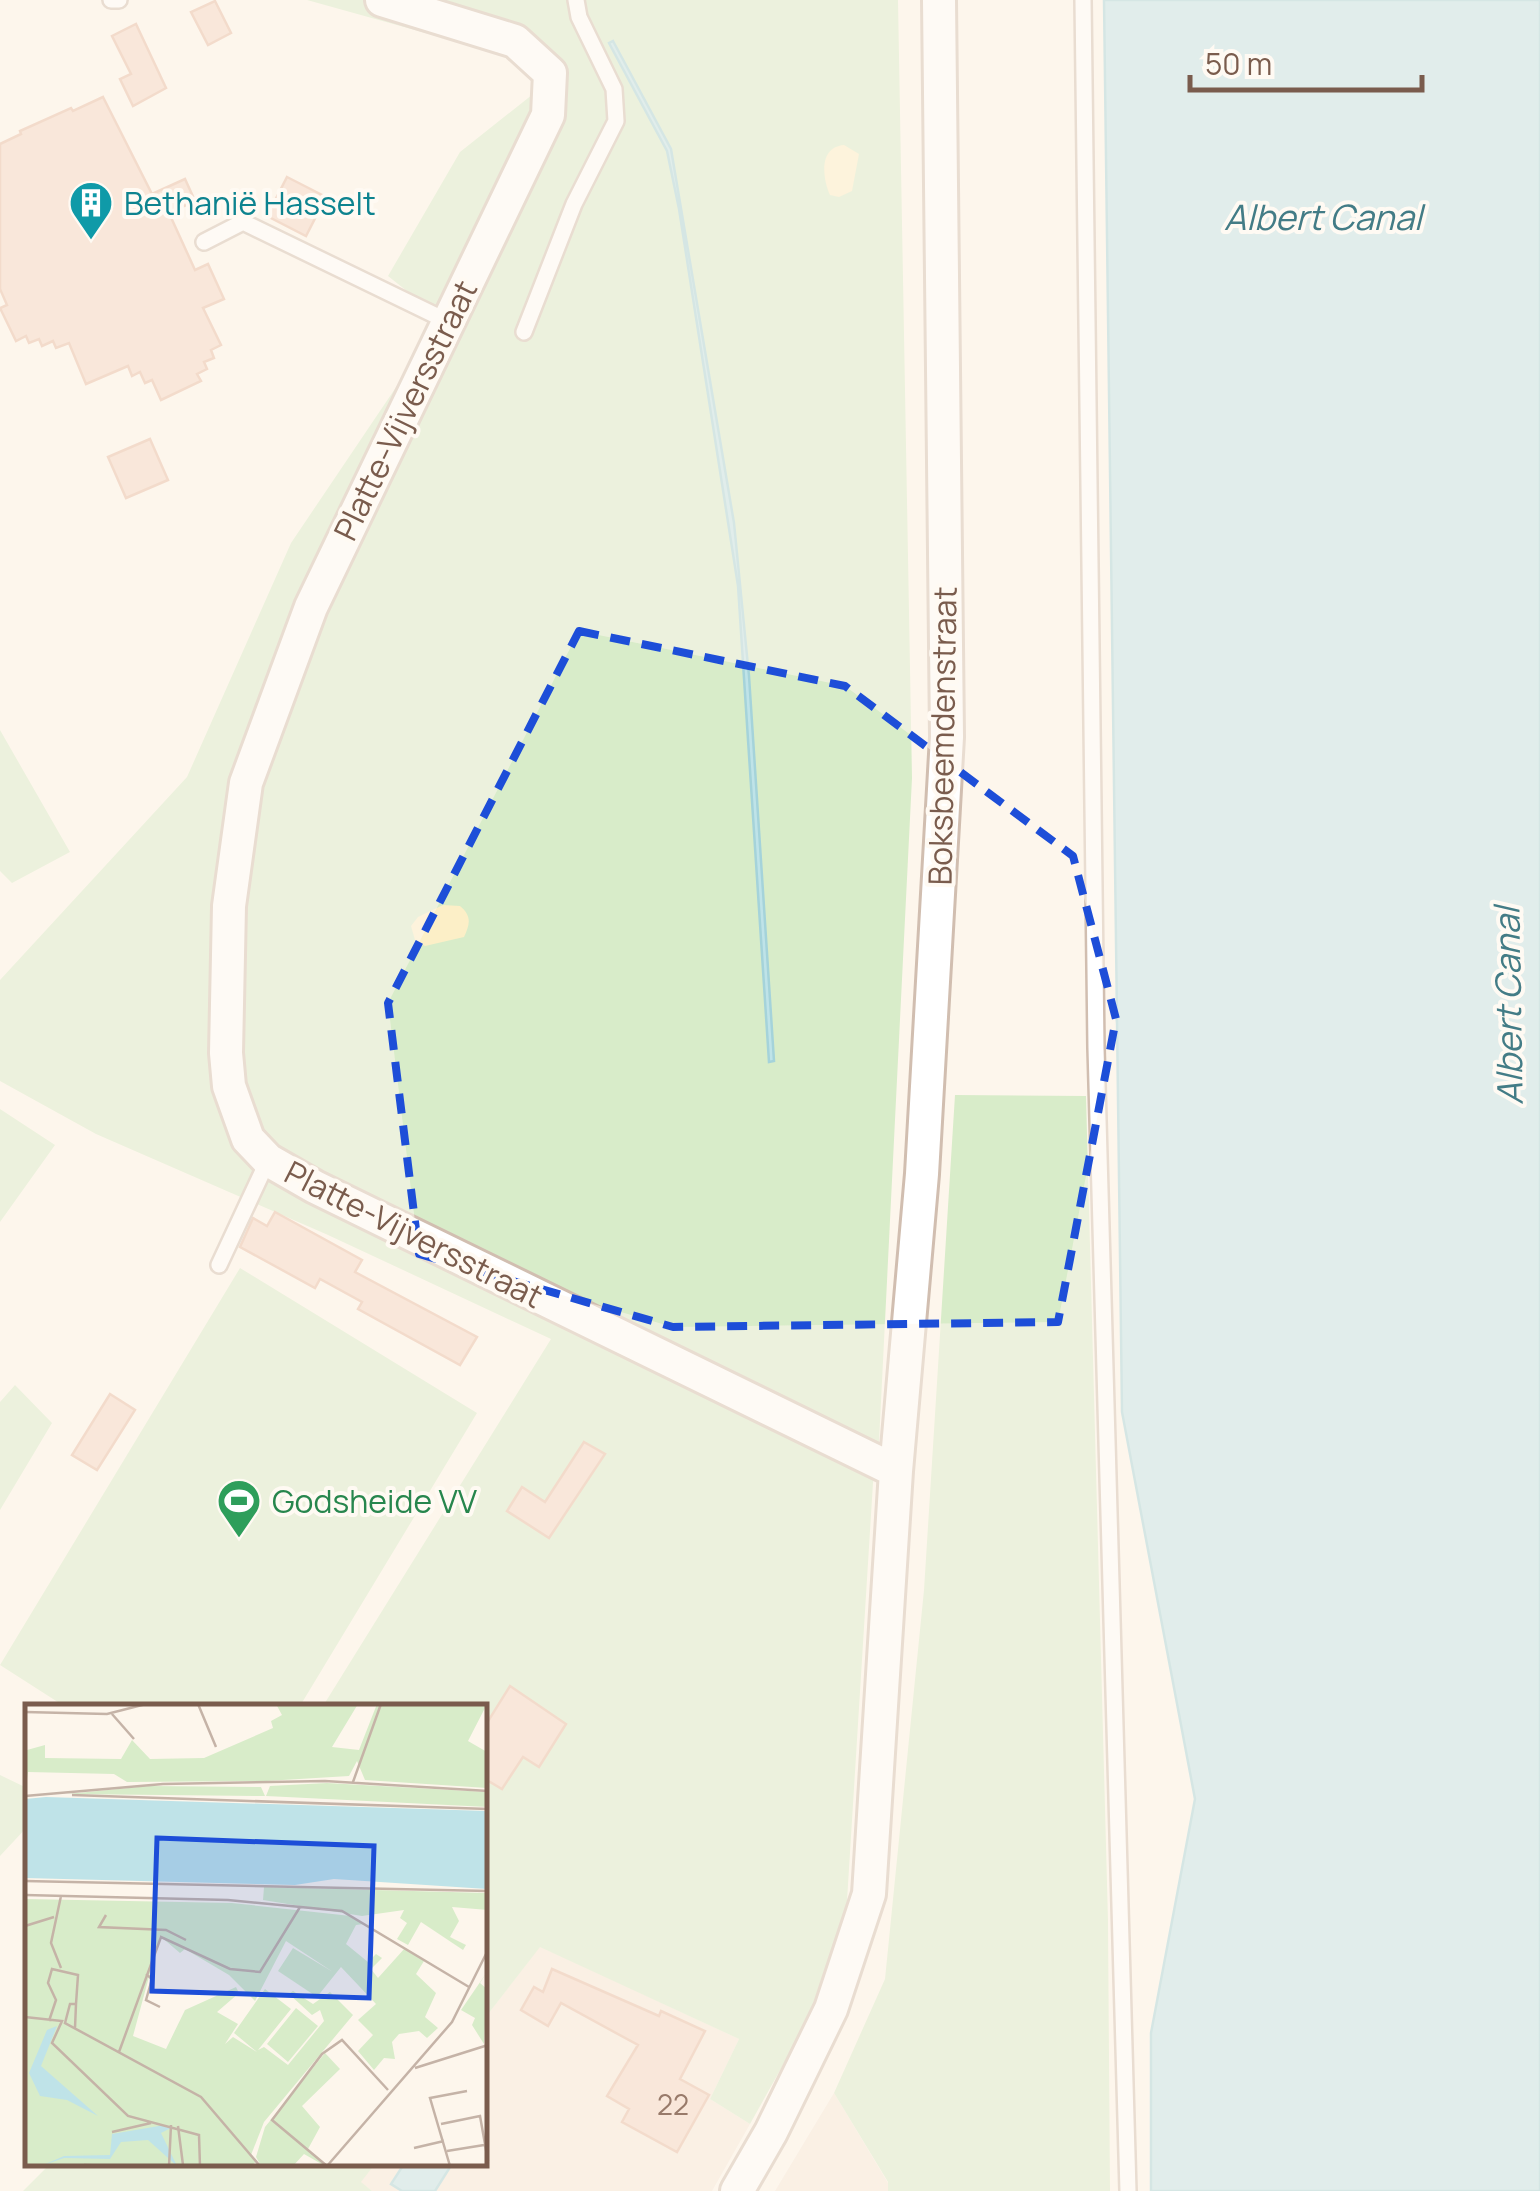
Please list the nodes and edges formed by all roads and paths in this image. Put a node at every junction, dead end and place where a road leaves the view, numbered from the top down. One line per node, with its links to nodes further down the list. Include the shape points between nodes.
1 (111, 0): 2 (lane)
2 (119, 0)
3 (382, 0): 8 (street, Platte-Vijversstraat, via 515,41 550,74 548,115)
4 (576, 0): 9 (lane, via 614,89 616,121 574,204)
5 (940, 0): 12 (street, Boksbeemdenstraat, via 947,736 922,1174)
6 (1083, 0): 14 (lane, via 1096,1048)
7 (204, 242): 8 (lane, via 243,222)
8 (446, 322): 10 (street, Platte-Vijversstraat, via 311,607 246,783 229,906 226,1053 236,1114)
9 (524, 332)
10 (268, 1160): 11 (lane); 12 (street, Platte-Vijversstraat)
11 (219, 1264)
12 (896, 1471): 13 (street, via 869,1894 832,2009)
13 (736, 2191)
14 (1128, 2191)

